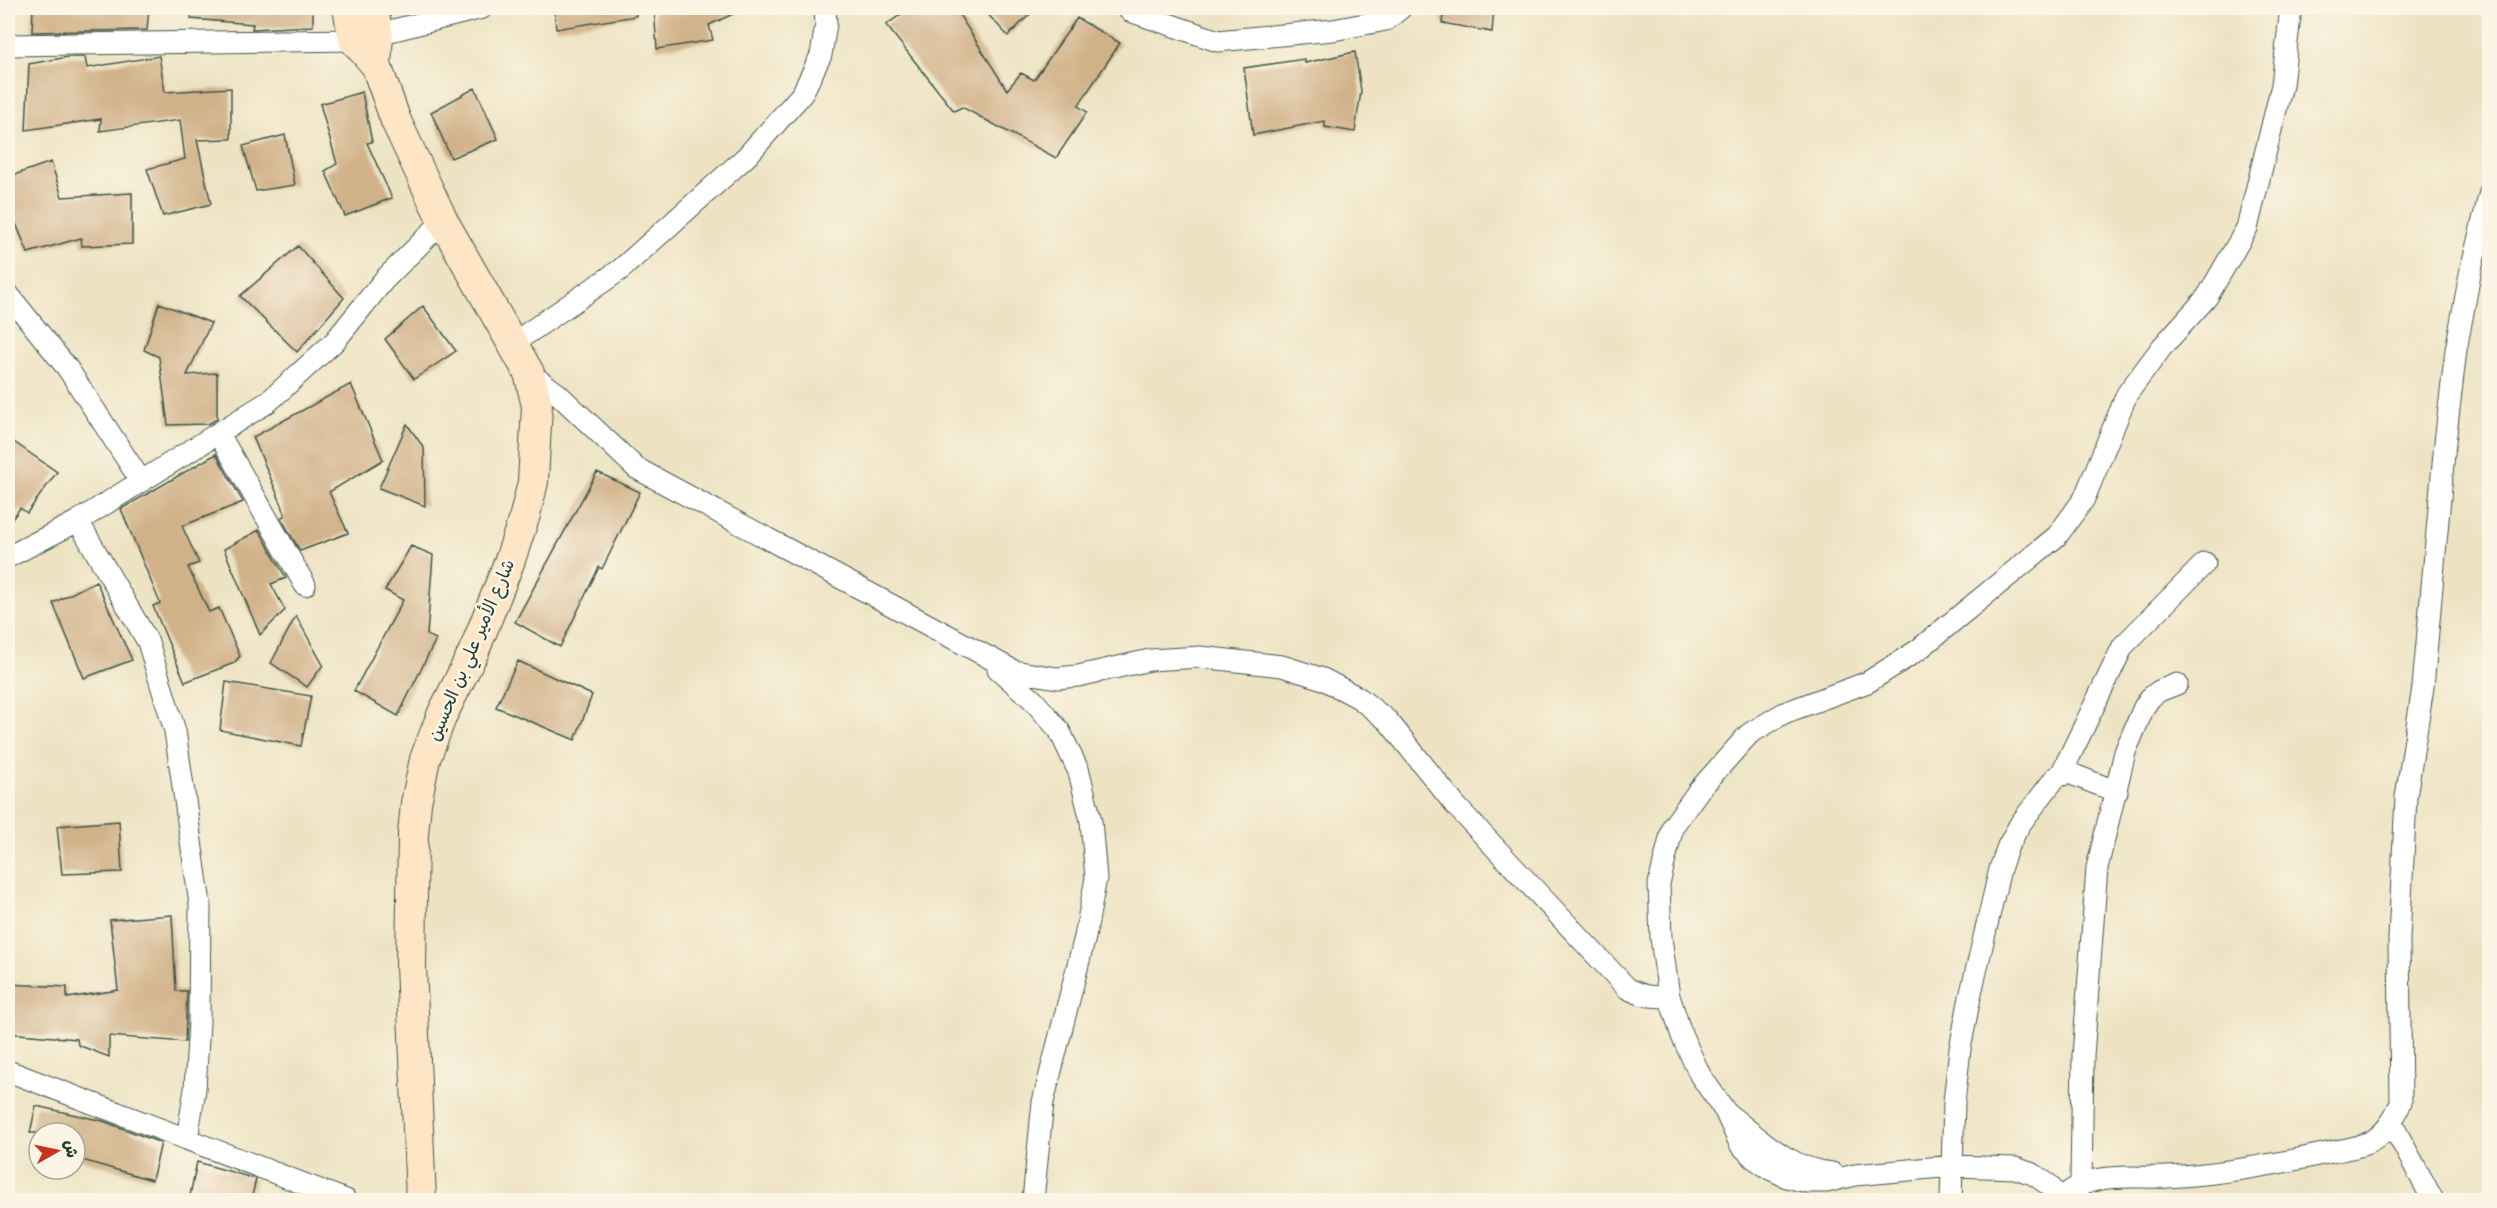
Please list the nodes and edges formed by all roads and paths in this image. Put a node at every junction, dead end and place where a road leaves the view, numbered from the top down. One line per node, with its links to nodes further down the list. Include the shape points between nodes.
1 (348, 8): 7 (street, شارع الأمير علي بن الحسين)
2 (482, 8): 7 (street)
3 (825, 8): 12 (street, via 821,55 802,94 747,156 620,270)
4 (1127, 8): 5 (street, via 1218,41 1334,30 1386,20)
5 (1401, 8)
6 (2291, 8): 24 (street, via 2282,85 2247,228 2207,297 2127,394 2084,499 2057,536 1908,657 1868,682 1784,713 1749,734 1673,825 1659,884)
7 (368, 28): 8 (street); 10 (street, شارع الأمير علي بن الحسين, via 396,122)
8 (8, 45)
9 (2490, 192): 26 (street, via 2456,350 2423,687 2406,797 2399,939 2401,1102)
10 (443, 221): 12 (street, شارع الأمير علي بن الحسين); 14 (street, via 384,280 335,341 268,402)
11 (8, 294): 15 (street, via 68,369)
12 (512, 344): 13 (street, شارع الأمير علي بن الحسين)
13 (529, 373): 20 (street, via 558,394 636,468); 31 (street, شارع الأمير علي بن الحسين, via 537,406 536,442 525,515 474,651 433,737 416,803 411,965)
14 (219, 434): 15 (street); 19 (street)
15 (141, 481): 16 (street)
16 (78, 521): 17 (street); 27 (street, via 148,642 175,731 200,904 199,1022)
17 (8, 557)
18 (2205, 563): 22 (street, via 2123,646)
19 (305, 585)
20 (982, 654): 24 (street, via 1014,671 1057,678 1150,660 1200,657 1282,666 1323,679 1388,721 1456,806 1627,988 1647,996); 32 (street, via 1033,700 1059,730 1080,772 1091,821 1096,878 1043,1102)
21 (2177, 684): 23 (street, via 2159,691 2144,707 2125,752)
22 (2061, 774): 23 (street, via 2069,773); 28 (street, via 2020,824 2000,869 1960,1049)
23 (2117, 792): 29 (street, via 2097,868 2083,1056)
24 (1669, 996): 28 (street, via 1700,1075 1725,1111 1764,1143 1794,1161 1826,1173 1854,1175)
25 (8, 1071): 27 (street)
26 (2392, 1124): 29 (street, via 2374,1140 2291,1161 2230,1171); 35 (street)
27 (187, 1139): 30 (street)
28 (1952, 1166): 33 (street); 34 (street, via 2015,1168 2034,1174)
29 (2081, 1183): 34 (street)
30 (346, 1200)
31 (421, 1200)
32 (1033, 1200)
33 (1951, 1200)
34 (2060, 1200)
35 (2433, 1200)

